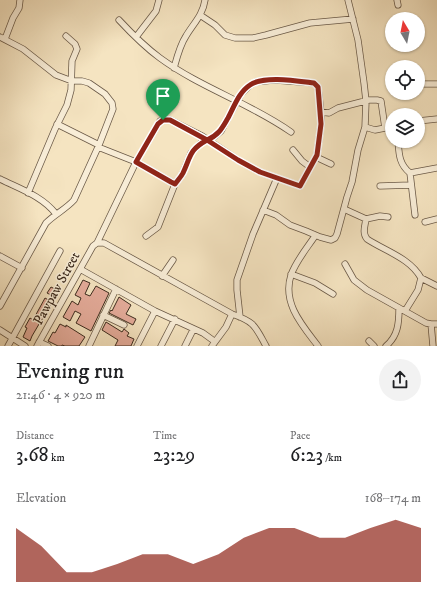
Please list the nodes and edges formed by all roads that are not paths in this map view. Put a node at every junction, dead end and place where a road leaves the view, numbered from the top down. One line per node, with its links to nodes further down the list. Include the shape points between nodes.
1 (20, 0): 10 (street, via 20,5)
2 (159, 0): 9 (street, via 156,11)
3 (205, 0): 5 (street)
4 (348, 0): 6 (street)
5 (200, 15): 6 (street, via 225,35 235,38 266,35 310,23); 11 (street, via 185,37)
6 (353, 18): 15 (street)
7 (119, 20): 9 (street)
8 (66, 36): 12 (street, via 77,47 72,61)
9 (136, 37): 11 (street)
10 (2, 38): 12 (street, via 28,52 56,75)
11 (174, 68): 16 (street)
12 (72, 81): 20 (street, via 67,105); 25 (street, via 82,80 89,83 105,94 112,103 113,109)
13 (425, 84): 14 (street)
14 (437, 84)
15 (366, 101): 17 (street, via 329,113); 21 (street); 22 (street, via 381,102)
16 (236, 102): 17 (street, via 246,89 256,82 306,82 314,83 318,87); 23 (street); 24 (street, via 221,131)
17 (320, 112): 28 (street, via 321,124)
18 (437, 119): 19 (street)
19 (425, 120)
20 (57, 124): 25 (street); 39 (street)
21 (365, 127): 22 (street, via 375,130); 41 (street)
22 (385, 128)
23 (291, 132)
24 (207, 140): 29 (street, Pawpaw Street, via 170,120 163,120 158,124); 34 (street, via 260,172); 36 (street, via 191,152 182,175)
25 (99, 146): 29 (street); 42 (street, via 74,200)
26 (399, 148): 33 (street, via 400,161)
27 (293, 150): 31 (street)
28 (316, 157): 30 (street); 31 (street)
29 (136, 162): 36 (street); 50 (street, Pawpaw Street)
30 (331, 164)
31 (310, 167): 34 (street, via 301,186)
32 (437, 168): 33 (street)
33 (410, 173): 37 (street)
34 (277, 178): 40 (street)
35 (0, 179): 39 (street)
36 (175, 184): 48 (street, via 158,227)
37 (411, 185): 38 (street); 43 (street)
38 (380, 186)
39 (28, 193): 42 (street, via 46,203)
40 (263, 210): 49 (street); 69 (street, via 237,280)
41 (344, 210): 45 (street); 49 (street, via 335,238 329,240)
42 (56, 214): 55 (street, via 43,228)
43 (415, 215)
44 (388, 217): 45 (street)
45 (366, 218): 59 (street, via 364,236 415,268)
46 (437, 219): 47 (street)
47 (425, 222)
48 (146, 236)
49 (315, 236): 57 (street)
50 (97, 243): 56 (street, Pawpaw Street); 58 (street, via 104,243)
51 (60, 251): 75 (street)
52 (0, 256): 55 (street)
53 (173, 260): 58 (street)
54 (345, 264): 64 (street, via 354,280)
55 (22, 268): 63 (street)
56 (80, 269): 61 (street); 77 (street, Pawpaw Street)
57 (292, 274): 62 (street); 87 (street, via 289,282 291,307)
58 (162, 276): 67 (street)
59 (421, 278): 60 (street); 66 (street, via 418,290)
60 (437, 286)
61 (116, 289): 65 (street); 68 (street)
62 (333, 294)
63 (0, 306)
64 (399, 308): 66 (street); 89 (street, via 396,335)
65 (155, 311): 70 (street); 83 (street)
66 (405, 311): 71 (street)
67 (232, 314): 69 (street); 78 (street)
68 (103, 316): 72 (street); 82 (street)
69 (240, 317): 86 (street, via 250,321)
70 (175, 319): 74 (street); 84 (street)
71 (434, 324): 90 (street)
72 (124, 325)
73 (0, 330): 75 (street)
74 (193, 330): 78 (street, via 203,334); 85 (street)
75 (12, 338): 79 (street); 80 (street)
76 (369, 341): 88 (street)
77 (38, 344): 81 (street)
78 (213, 344)
79 (8, 346)
80 (26, 346)
81 (48, 346)
82 (88, 346)
83 (137, 346)
84 (161, 346)
85 (185, 346)
86 (266, 346)
87 (318, 346)
88 (374, 346)
89 (386, 346)
90 (433, 346)

